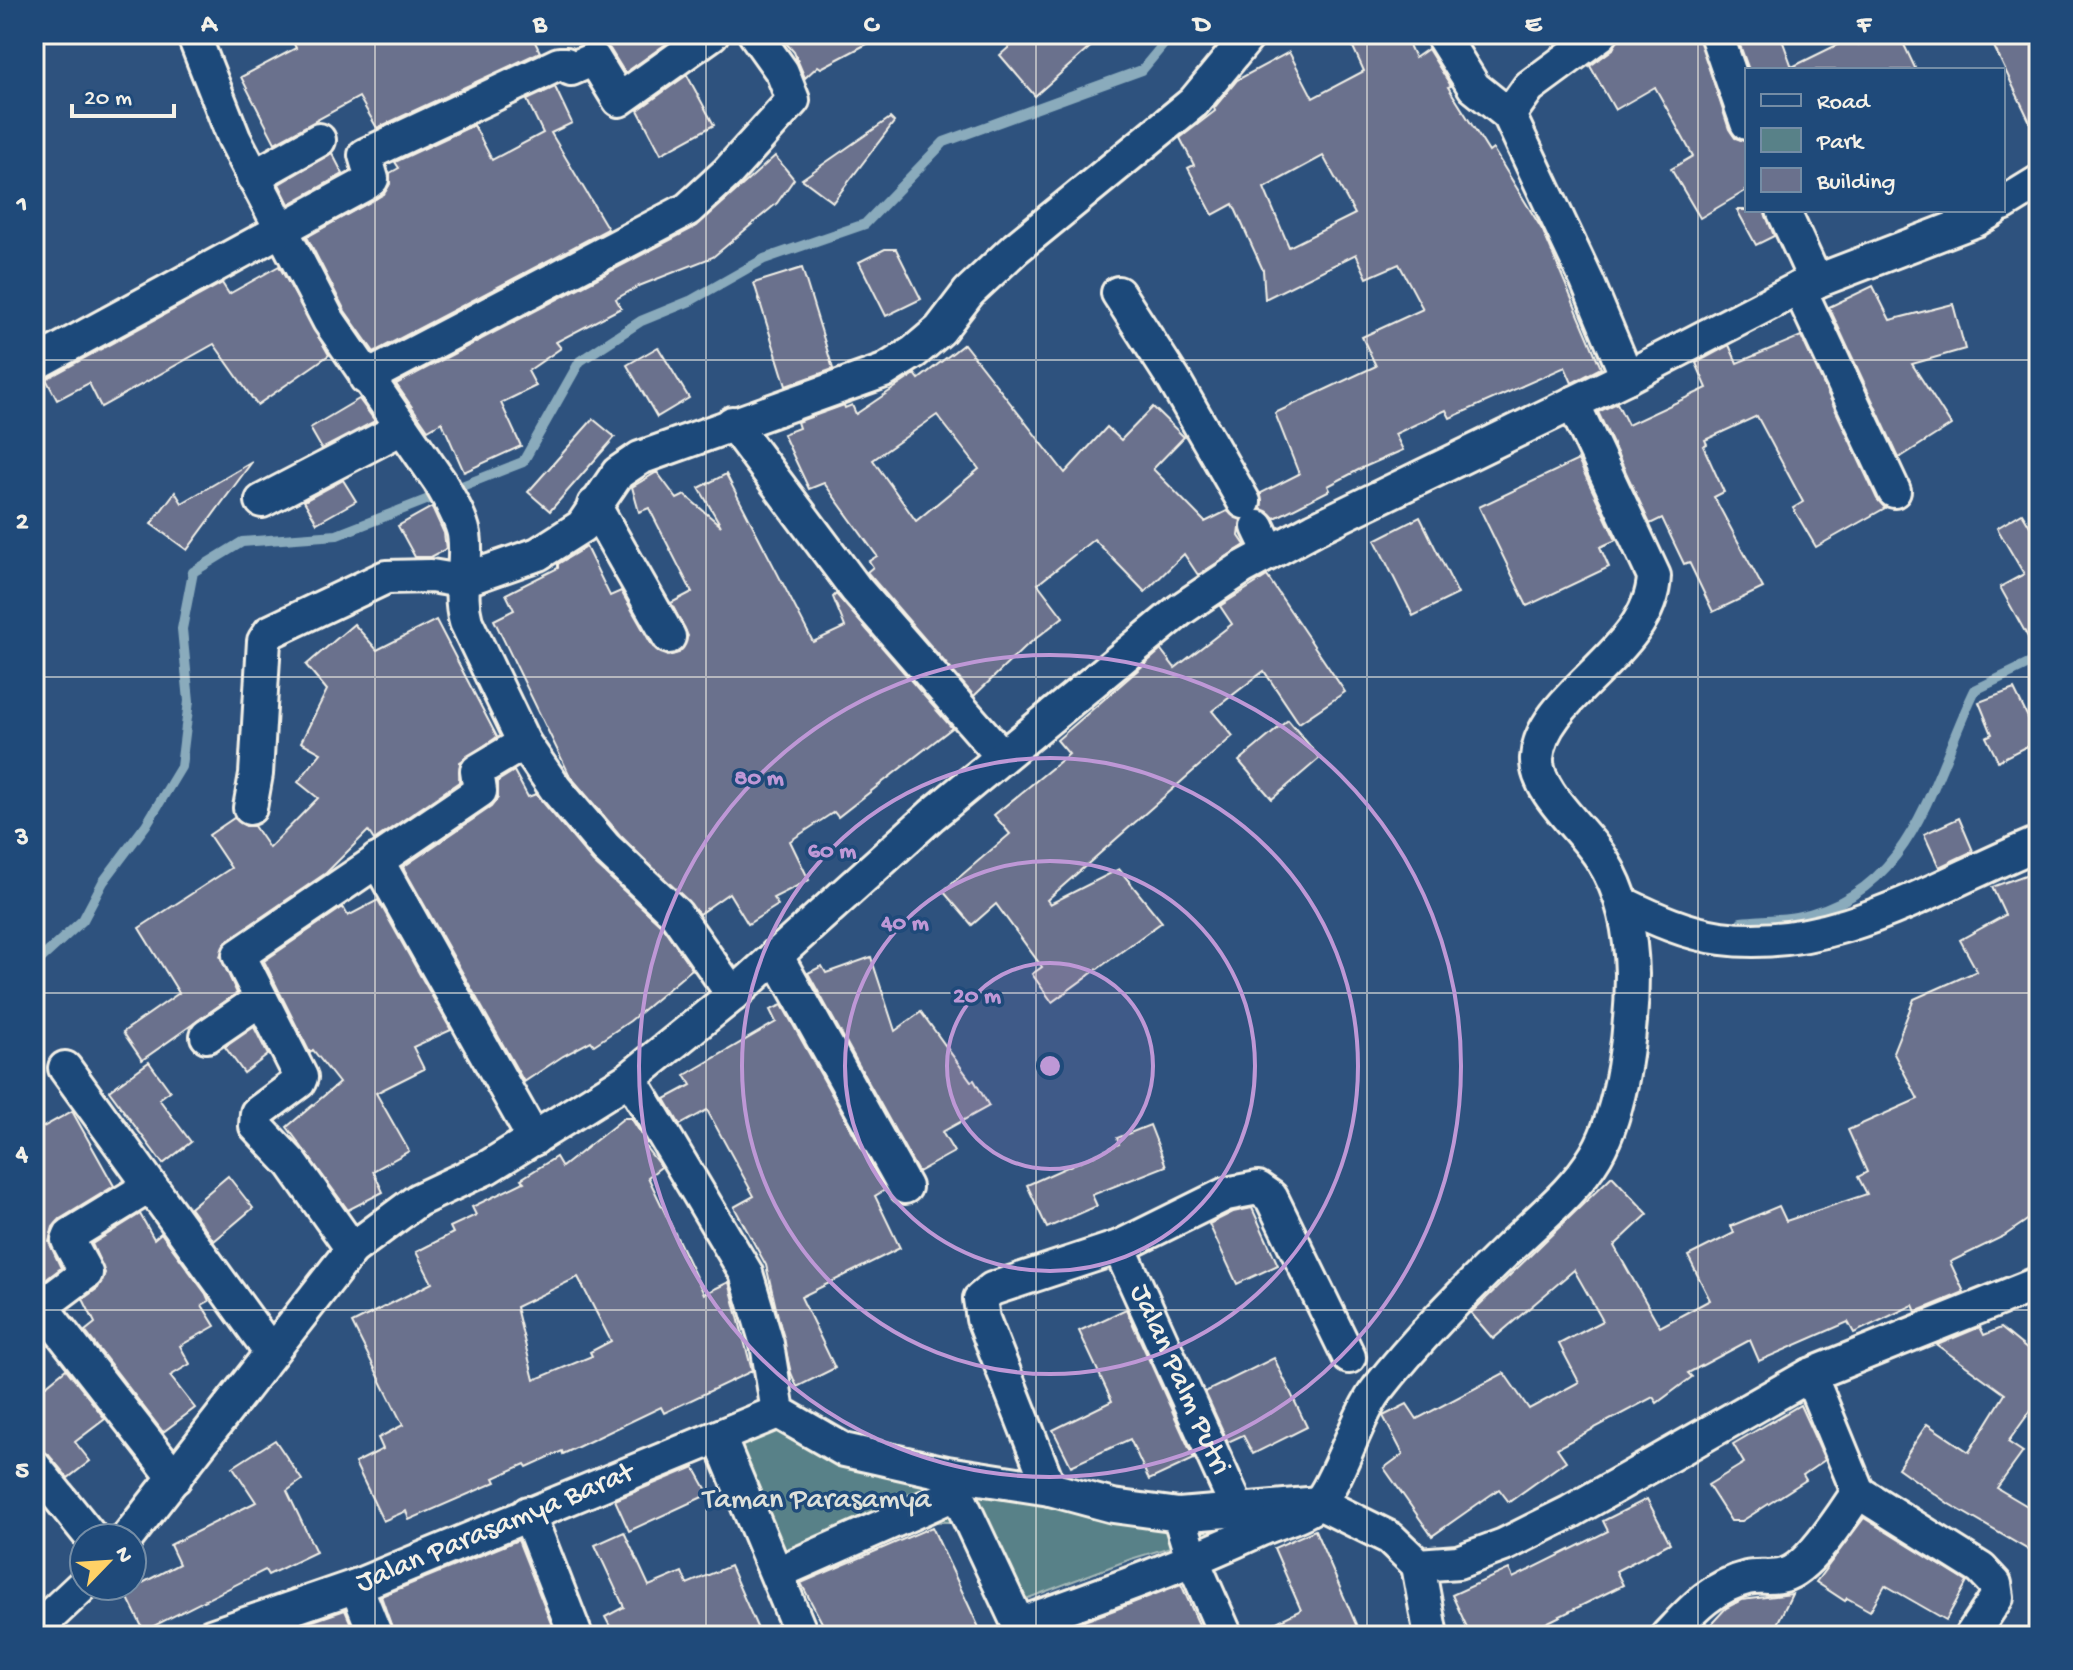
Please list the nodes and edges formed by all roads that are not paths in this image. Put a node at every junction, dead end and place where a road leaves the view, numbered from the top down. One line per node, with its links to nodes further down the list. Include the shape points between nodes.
1 (193, 34): 11 (street)
2 (712, 34): 16 (street, via 619,100 594,59 571,69 559,64 516,83 365,155 372,179)
3 (755, 34): 21 (street, via 782,72 793,100 705,194 688,209)
4 (1250, 34): 23 (street, via 1194,102 1016,248 914,352 884,371)
5 (1441, 34): 8 (street, via 1474,87)
6 (1601, 34): 8 (street, via 1529,87)
7 (1716, 34): 9 (street)
8 (1509, 115): 20 (street)
9 (1745, 117)
10 (319, 140): 11 (street)
11 (253, 177): 16 (street)
12 (2039, 182): 13 (street)
13 (2005, 203)
14 (1784, 212): 17 (street)
15 (1990, 212): 17 (street)
16 (279, 230): 19 (street); 21 (street)
17 (1808, 285): 20 (street); 25 (street)
18 (1118, 293): 28 (street)
19 (36, 363)
20 (1627, 377): 22 (street)
21 (366, 378): 24 (street)
22 (1573, 403): 28 (street); 36 (street, via 1646,557 1654,594 1616,652 1545,731 1537,769 1601,858)
23 (732, 423): 27 (street, via 640,458 618,473); 32 (street, via 856,589)
24 (402, 428): 26 (street); 29 (street, via 445,492 464,534)
25 (1894, 491)
26 (262, 501)
27 (594, 505): 29 (street, via 582,526 538,554); 30 (street)
28 (1257, 527): 32 (street, via 1180,610)
29 (461, 581): 31 (street, via 466,622); 33 (street, via 386,577 270,632 264,641)
30 (669, 637)
31 (524, 743): 35 (street, via 477,771 480,791); 38 (street, via 606,848 676,914)
32 (1002, 756): 37 (street)
33 (250, 808)
34 (2039, 843): 36 (street, via 1870,920 1795,937 1723,938 1675,927)
35 (377, 860): 39 (street, via 241,952); 43 (street)
36 (1624, 904): 60 (street, via 1630,934 1630,1027 1612,1118 1596,1155 1562,1198 1373,1393)
37 (776, 955): 38 (street); 45 (street)
38 (733, 995): 42 (street)
39 (261, 999): 40 (street); 47 (street, via 301,1077 257,1113 256,1126 292,1164)
40 (207, 1036)
41 (65, 1068): 44 (street)
42 (630, 1078): 43 (street); 53 (street, via 746,1273 767,1344)
43 (534, 1139): 47 (street, via 418,1200)
44 (150, 1186): 49 (street, via 70,1235 86,1273); 50 (street)
45 (905, 1187)
46 (1119, 1247): 51 (street, via 1226,1194 1258,1188 1271,1197); 58 (street, via 992,1289 980,1299 983,1319); 61 (street, Jalan Palm Putri)
47 (352, 1249): 50 (street)
48 (2039, 1283): 52 (street)
49 (38, 1302): 56 (street)
50 (271, 1352): 56 (street)
51 (1349, 1357)
52 (1810, 1375): 59 (street); 67 (street, via 1504,1545 1458,1562)
53 (778, 1412): 54 (street, Jalan Parasamya Barat); 57 (street, via 844,1450)
54 (719, 1437): 62 (street, Jalan Parasamya Barat); 68 (street)
55 (34, 1466): 64 (street)
56 (175, 1478): 65 (street)
57 (951, 1483): 58 (street); 68 (street); 71 (street)
58 (1050, 1489): 63 (street, via 1113,1506)
59 (1858, 1492): 79 (street, via 1822,1545 1786,1575 1730,1583 1696,1603); 80 (street, via 1981,1569 1995,1584 1997,1597)
60 (1319, 1503): 61 (street); 66 (street); 67 (street, via 1390,1538)
61 (1239, 1512): 63 (street)
62 (528, 1513): 69 (street, Jalan Parasamya Barat); 75 (street)
63 (1179, 1515): 66 (street)
64 (79, 1522)
65 (140, 1522)
66 (1193, 1561): 71 (street); 77 (street)
67 (1418, 1565): 78 (street)
68 (777, 1573): 76 (street)
69 (356, 1586): 73 (street, Jalan Parasamya Barat); 74 (street)
70 (68, 1599): 72 (street)
71 (1022, 1630)
72 (34, 1631)
73 (211, 1636)
74 (376, 1636)
75 (576, 1636)
76 (802, 1636)
77 (1226, 1636)
78 (1431, 1636)
79 (1667, 1636)
80 (1971, 1636)

